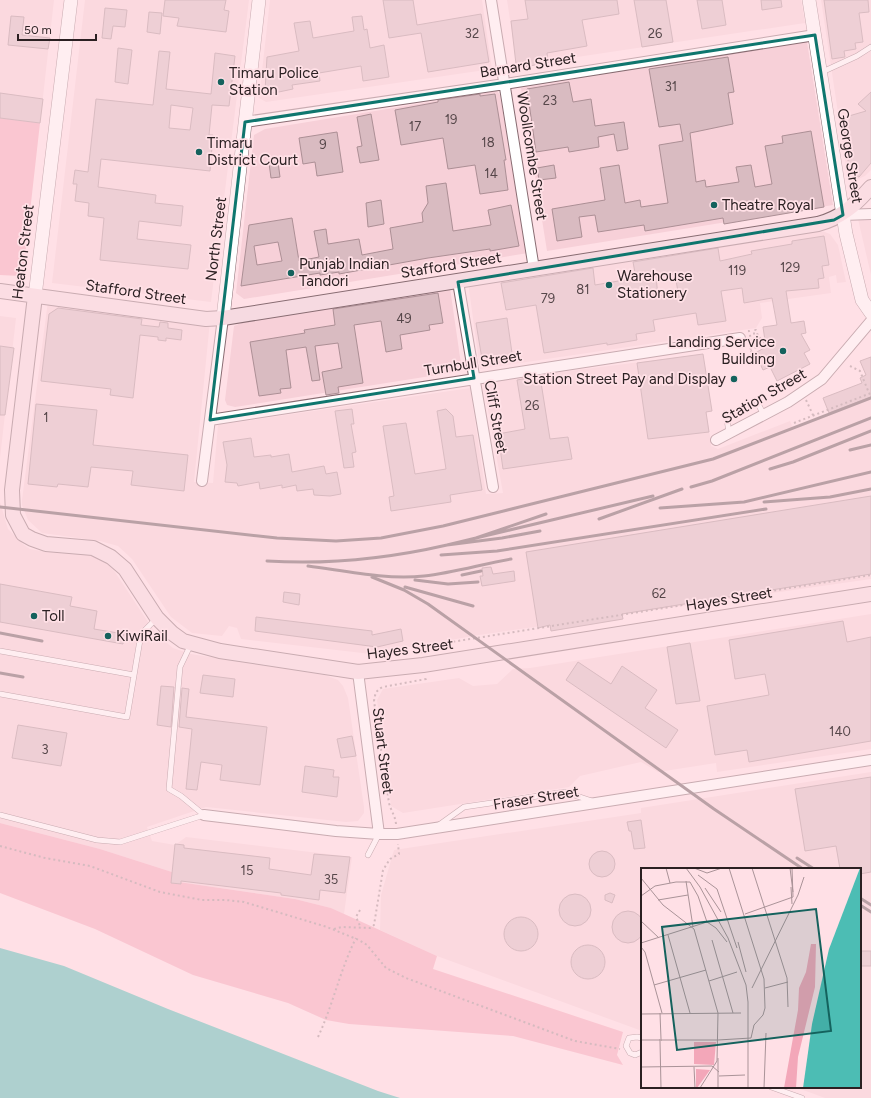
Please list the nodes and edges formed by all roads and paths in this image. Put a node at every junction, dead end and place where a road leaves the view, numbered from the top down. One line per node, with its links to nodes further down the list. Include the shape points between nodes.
1 (71, 0): 16 (street, Heaton Street)
2 (260, 0): 9 (street, North Street)
3 (491, 0): 8 (street, Woollcombe Street)
4 (809, 0): 5 (street, George Street)
5 (814, 35): 7 (street, George Street); 8 (street, Barnard Street)
6 (871, 47): 7 (lane)
7 (820, 73): 12 (street, George Street)
8 (505, 84): 9 (street, Barnard Street); 13 (street, Woollcombe Street)
9 (245, 122): 18 (street, North Street)
10 (871, 187): 12 (main road, Stafford Street)
11 (871, 214): 12 (street)
12 (843, 215): 13 (main road, Stafford Street, via 818,224); 17 (street, George Street, via 860,293)
13 (534, 269): 14 (main road, Stafford Street)
14 (458, 282): 18 (main road, Stafford Street); 25 (street, Cliff Street)
15 (0, 291): 16 (main road, Stafford Street)
16 (35, 296): 18 (main road, Stafford Street); 38 (main road, Heaton Street)
17 (871, 313)
18 (223, 318): 32 (street, North Street)
19 (871, 320): 26 (street, Station Street, via 822,379)
20 (754, 330): 21 (path); 21 (path, via 752,344); 23 (path, via 765,343 765,347 749,349)
21 (749, 331): 22 (path, via 746,344 742,345)
22 (740, 338): 25 (street, Turnbull Street)
23 (752, 352)
24 (850, 366): 27 (path, via 860,371)
25 (474, 378): 32 (street, Turnbull Street); 37 (street, Cliff Street)
26 (803, 393): 30 (street, Station Street); 31 (path)
27 (870, 393): 31 (path)
28 (756, 400): 30 (lane)
29 (726, 413): 34 (lane)
30 (764, 415): 34 (street, Station Street)
31 (813, 416): 33 (path)
32 (210, 420): 36 (street, North Street)
33 (794, 423)
34 (729, 433): 35 (street, Station Street)
35 (716, 440)
36 (202, 481)
37 (493, 487)
38 (12, 508): 41 (main road, Hayes Street, via 21,531 32,540 46,544 88,546 116,560 125,569)
39 (871, 575): 44 (path, via 420,647)
40 (871, 594): 45 (main road, Hayes Street, via 423,665)
41 (157, 618): 42 (main road, Hayes Street, via 172,633); 47 (lane, via 141,634)
42 (191, 644): 45 (main road, Hayes Street, via 220,651); 52 (lane, via 180,667 169,789)
43 (0, 651): 47 (lane)
44 (422, 658)
45 (358, 672): 55 (street, Stuart Street)
46 (424, 672): 53 (path, via 426,680 382,687 374,695 389,803)
47 (134, 675): 48 (lane, via 127,717)
48 (0, 694)
49 (871, 760): 50 (street, Fraser Street)
50 (598, 803): 54 (street, Fraser Street); 54 (lane, via 565,792 493,802 464,807)
51 (0, 815): 52 (lane, via 97,840 120,842)
52 (204, 815): 55 (street, Fraser Street)
53 (396, 821)
54 (433, 829): 55 (street, Fraser Street)
55 (379, 834): 58 (lane)
56 (0, 846): 61 (path, via 90,866 160,892 202,900 244,902)
57 (398, 846): 60 (path, via 399,854 382,870 376,922 372,927)
58 (368, 855)
59 (360, 910): 60 (path, via 356,917)
60 (361, 928): 61 (path)
61 (334, 929): 62 (path)
62 (356, 938): 63 (path, via 346,958); 65 (path, via 367,945 386,968 406,978 575,1041)
63 (318, 1037)
64 (641, 1038): 65 (lane, via 629,1038)
65 (627, 1050): 66 (lane, via 635,1055)
66 (641, 1052)
67 (774, 1088): 68 (lane)
68 (802, 1098)

